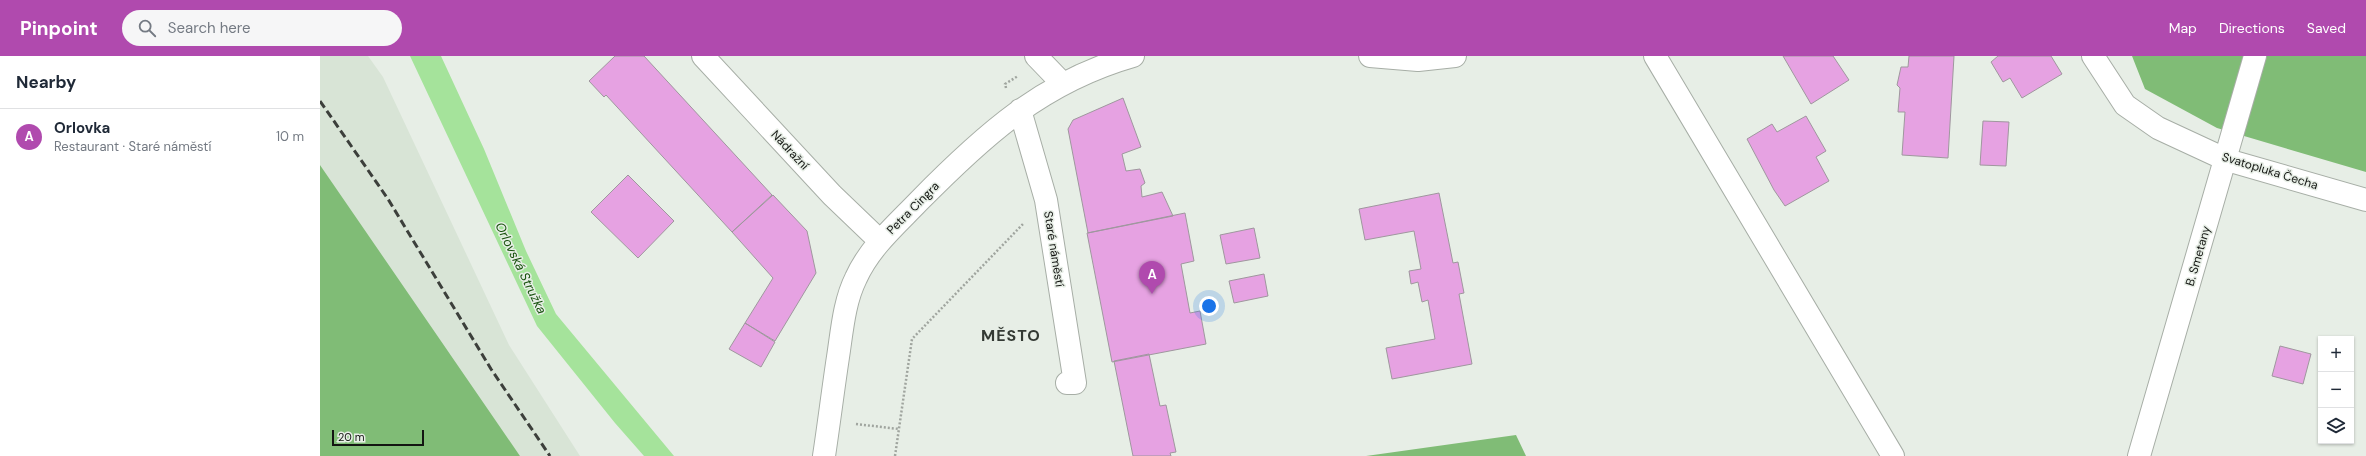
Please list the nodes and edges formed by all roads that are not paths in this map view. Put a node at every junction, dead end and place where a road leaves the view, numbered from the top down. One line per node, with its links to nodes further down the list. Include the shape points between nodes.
1 (703, 56): 13 (street, Nádražní, via 832,196)
2 (1036, 56): 9 (street)
3 (1133, 56): 9 (street, Petra Cingra, via 1101,65)
4 (1370, 56): 5 (street, via 1418,60)
5 (1455, 56)
6 (1655, 56): 16 (street)
7 (2093, 56): 11 (street, Svatopluka Čecha, via 2125,105 2158,128)
8 (2255, 56): 11 (street, B. Smetany)
9 (1062, 83): 10 (street, Petra Cingra)
10 (1020, 110): 13 (street, Petra Cingra, via 971,148); 14 (street, Staré náměstí, via 1046,200 1074,383)
11 (2227, 160): 12 (street, Svatopluka Čecha); 17 (street, B. Smetany)
12 (2366, 200)
13 (880, 241): 15 (street, Petra Cingra, via 855,278 848,302 842,326)
14 (1067, 383)
15 (824, 456)
16 (1893, 456)
17 (2139, 456)

